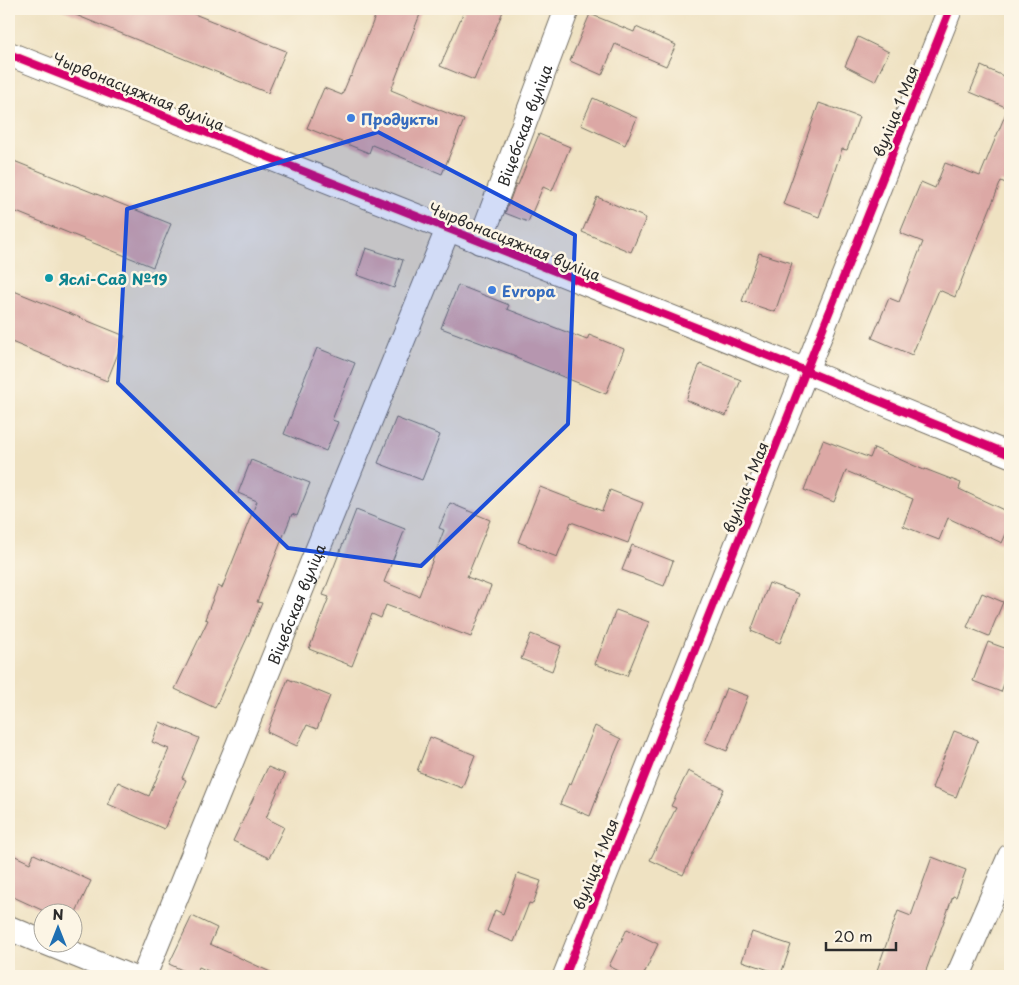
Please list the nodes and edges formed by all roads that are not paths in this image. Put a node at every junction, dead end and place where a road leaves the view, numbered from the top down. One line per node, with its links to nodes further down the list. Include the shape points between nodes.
1 (567, 9): 5 (street, Віцебская вуліца)
2 (950, 9): 6 (street, вуліца 1 Мая)
3 (9, 54): 4 (street, Чырвонасцяжная вуліца)
4 (448, 229): 5 (street, Чырвонасцяжная вуліца); 13 (street, Віцебская вуліца)
5 (480, 242): 6 (street, Чырвонасцяжная вуліца)
6 (806, 371): 7 (street, Чырвонасцяжная вуліца); 14 (street, вуліца 1 Мая)
7 (1010, 455)
8 (1010, 856): 15 (street)
9 (9, 928): 10 (street)
10 (32, 937)
11 (68, 952): 12 (street)
12 (128, 976)
13 (144, 976)
14 (565, 976)
15 (958, 976)

